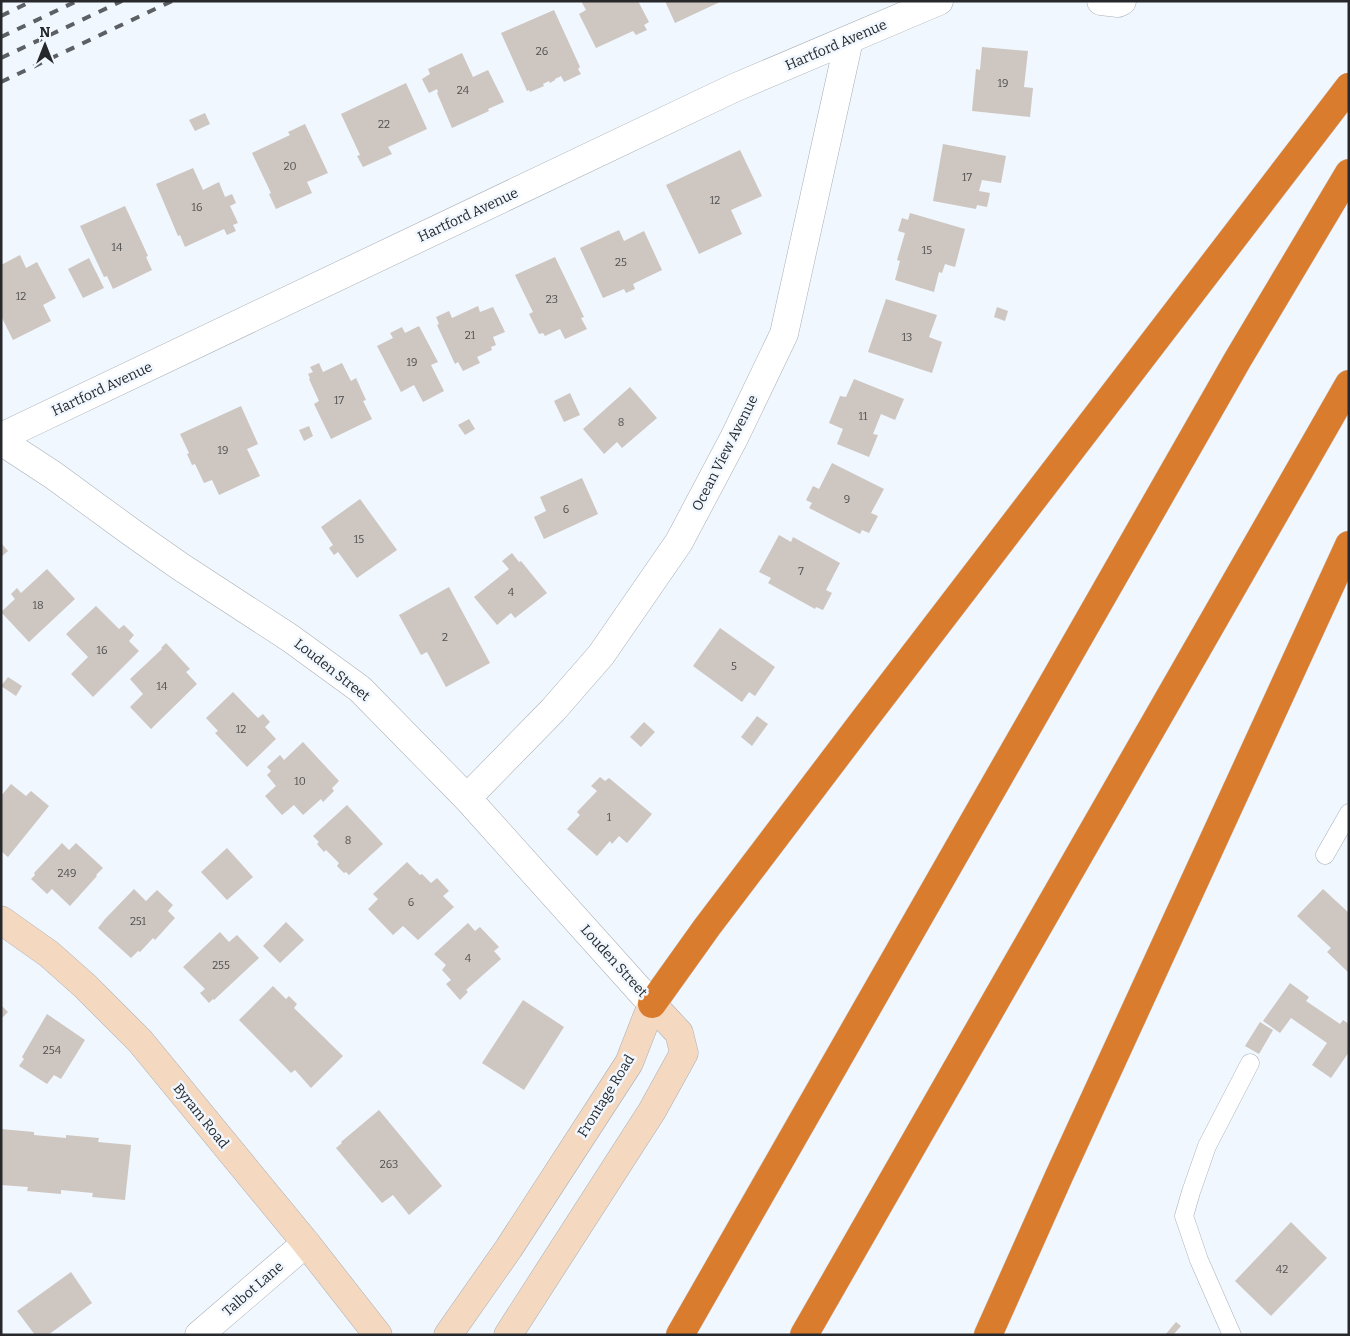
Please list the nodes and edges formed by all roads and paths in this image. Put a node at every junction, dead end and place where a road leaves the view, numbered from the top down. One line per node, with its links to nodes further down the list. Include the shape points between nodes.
1 (939, 1): 4 (street, Hartford Avenue)
2 (1101, 1): 3 (street)
3 (1122, 1)
4 (849, 40): 8 (street, Hartford Avenue, via 734,88); 11 (street, Ocean View Avenue, via 784,334 734,438 678,542 601,655 553,710)
5 (1349, 87): 15 (highway, via 867,716)
6 (1349, 173): 22 (highway, via 1178,462)
7 (1349, 384): 23 (highway)
8 (1, 437)
9 (1, 441): 11 (street, Louden Street, via 360,689)
10 (1349, 544): 24 (highway)
11 (467, 798): 15 (street, Louden Street)
12 (1349, 813): 13 (lane)
13 (1325, 855)
14 (1, 920): 17 (main road, Byram Road, via 49,954 86,986 140,1041)
15 (652, 1004): 20 (main road, Frontage Road, via 629,1063 509,1248); 21 (main road, via 679,1033 684,1053 652,1111)
16 (1250, 1063): 25 (lane, via 1207,1146 1184,1216 1199,1260)
17 (306, 1243): 18 (street, Talbot Lane); 19 (main road, Byram Road)
18 (199, 1335)
19 (378, 1335)
20 (448, 1335)
21 (508, 1335)
22 (680, 1335)
23 (804, 1335)
24 (988, 1335)
25 (1232, 1335)

